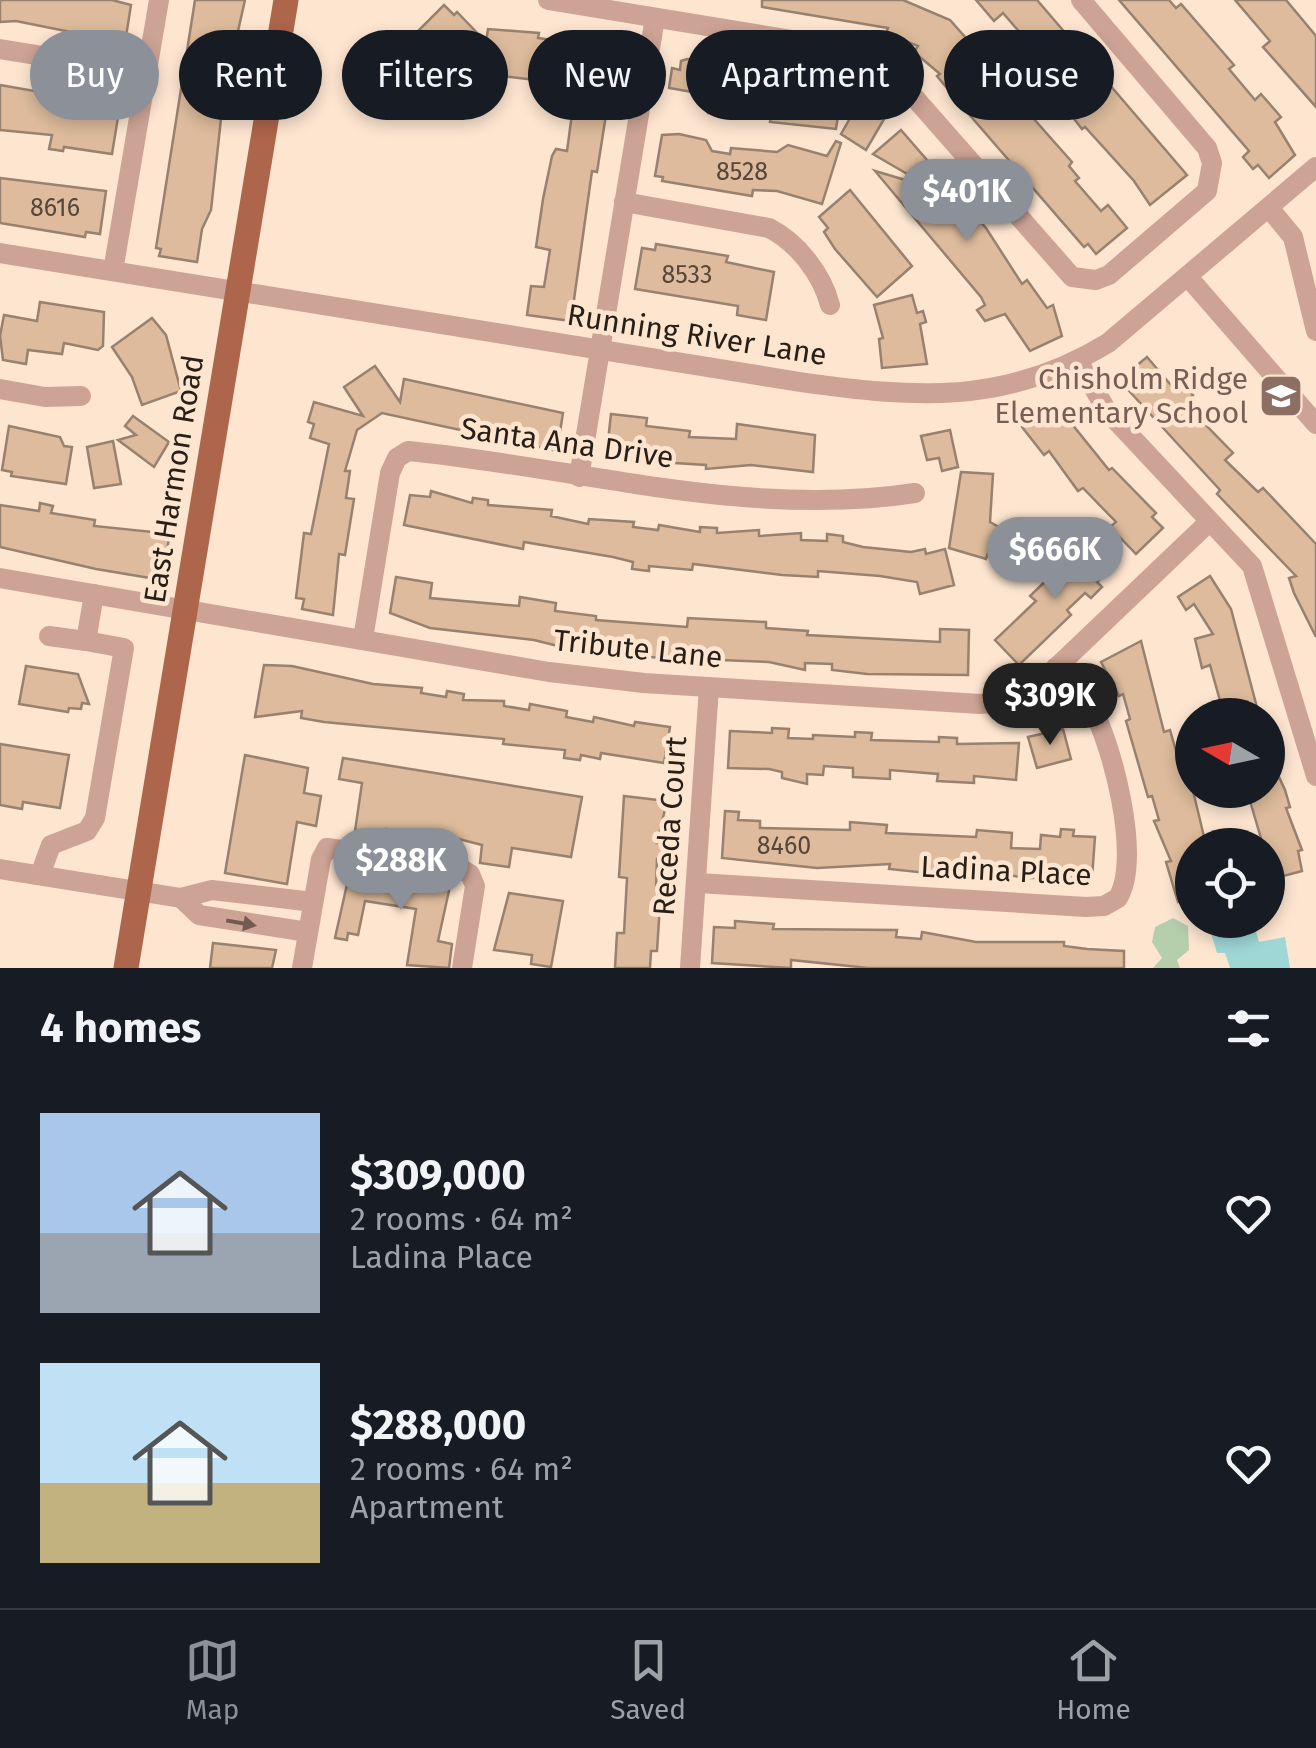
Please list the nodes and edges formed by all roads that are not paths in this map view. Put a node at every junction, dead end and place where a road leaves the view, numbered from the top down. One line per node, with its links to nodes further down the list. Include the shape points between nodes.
1 (159, 0): 6 (street)
2 (286, 0): 17 (main road, East Harmon Road)
3 (548, 0): 5 (street)
4 (1081, 0): 5 (street, via 1207,148 1212,178 1207,191 1159,234 1096,280 1072,277 873,58)
5 (655, 18): 11 (street)
6 (154, 30)
7 (0, 49): 8 (street)
8 (30, 54)
9 (139, 120): 15 (street)
10 (1316, 166): 12 (street, Running River Lane)
11 (624, 202): 18 (street, via 769,228 816,273); 20 (street)
12 (1269, 208): 13 (street); 16 (street, Running River Lane)
13 (1307, 252): 19 (street)
14 (0, 253): 15 (street, Running River Lane)
15 (113, 270): 17 (street, Running River Lane)
16 (1188, 277): 21 (street, Running River Lane); 24 (street)
17 (238, 294): 20 (street, Running River Lane); 30 (main road, East Harmon Road)
18 (830, 305)
19 (1316, 330)
20 (600, 349): 21 (street, Running River Lane, via 902,396 1013,386); 25 (street)
21 (1078, 361): 27 (street, via 1108,412)
22 (0, 390): 23 (street)
23 (81, 396)
24 (1316, 424)
25 (579, 477): 26 (street, Santa Ana Drive, via 846,500); 32 (street, Santa Ana Drive, via 408,451 396,458)
26 (915, 493)
27 (1209, 522): 34 (street, Tribute Lane); 36 (street, via 1259,580)
28 (0, 578): 29 (street, Tribute Lane)
29 (94, 594): 30 (street, Tribute Lane); 33 (street)
30 (186, 609): 32 (street, Tribute Lane); 40 (main road, East Harmon Road)
31 (49, 636): 33 (street)
32 (363, 640): 35 (street, Tribute Lane, via 549,672)
33 (86, 641): 38 (street, via 124,648 95,818 81,834 51,845)
34 (1056, 667): 35 (street, Tribute Lane, via 1021,694 980,704); 39 (street, Ladina Place, via 1092,708 1124,812 1129,866 1118,898 1086,907)
35 (709, 687): 39 (street, Receda Court)
36 (1316, 776)
37 (0, 869): 38 (street)
38 (40, 875): 40 (street)
39 (698, 883): 47 (street, Receda Court)
40 (138, 891): 41 (street); 44 (main road, East Harmon Road)
41 (181, 898): 42 (street, via 212,890); 43 (street, one-way to 43, via 199,915)
42 (313, 902): 43 (street); 46 (street, via 327,848 454,866 476,886)
43 (308, 932): 45 (street)
44 (126, 968)
45 (302, 968)
46 (462, 968)
47 (690, 968)

